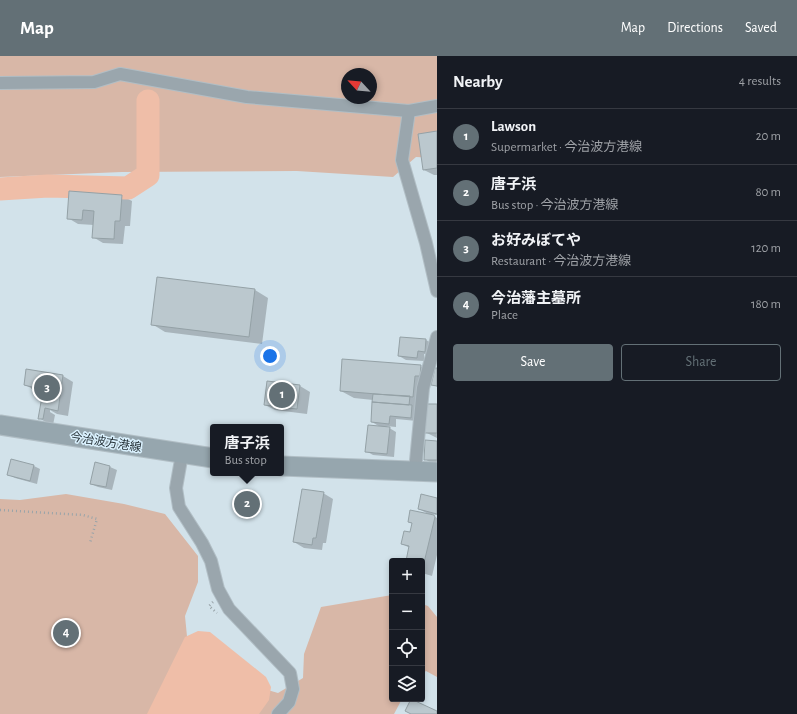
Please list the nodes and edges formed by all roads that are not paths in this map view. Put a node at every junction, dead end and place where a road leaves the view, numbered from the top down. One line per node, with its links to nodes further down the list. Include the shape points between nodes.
1 (0, 83): 3 (street, via 94,82 120,74 247,97)
2 (437, 106): 3 (street)
3 (408, 111): 4 (street, via 402,160)
4 (437, 291)
5 (437, 337): 10 (street, via 423,388)
6 (0, 426): 7 (main road, 今治波方港線)
7 (182, 454): 8 (main road, 今治波方港線); 12 (street, via 176,488 179,507 211,561 218,589 229,609 290,673 293,689 289,702)
8 (210, 458)
9 (284, 466): 10 (main road)
10 (415, 471): 11 (main road)
11 (437, 472)
12 (278, 714)

